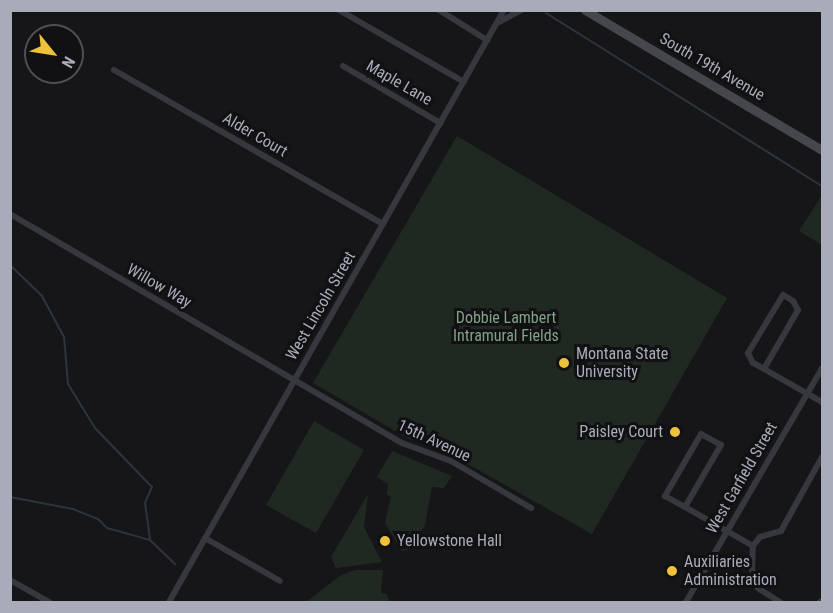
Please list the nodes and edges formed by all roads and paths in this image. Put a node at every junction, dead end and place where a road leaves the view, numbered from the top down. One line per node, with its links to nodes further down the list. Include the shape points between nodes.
1 (339, 10): 10 (street)
2 (438, 10): 7 (street)
3 (504, 10): 6 (street, West Lincoln Street)
4 (521, 10): 6 (street)
5 (585, 10): 12 (main road, South 19th Avenue)
6 (497, 23): 7 (street, West Lincoln Street)
7 (487, 40): 10 (street, West Lincoln Street)
8 (343, 66): 11 (street, Maple Lane)
9 (114, 70): 14 (street, Alder Court)
10 (464, 82): 11 (street, West Lincoln Street)
11 (440, 123): 14 (street, West Lincoln Street)
12 (822, 150)
13 (10, 214): 17 (street, Willow Way)
14 (383, 224): 17 (street, West Lincoln Street)
15 (822, 368): 18 (street, West Garfield Street)
16 (764, 369): 16 (street, via 753,363 748,353 783,296 793,301 798,310); 18 (street)
17 (294, 380): 22 (street, 15th Avenue, via 402,443 451,461); 24 (street, West Lincoln Street)
18 (807, 393): 19 (street); 23 (street, West Garfield Street)
19 (822, 402)
20 (822, 457): 25 (street, via 781,531 760,537)
21 (685, 507): 21 (street, via 665,496 701,434 721,445); 23 (street)
22 (531, 508)
23 (727, 531): 25 (street); 30 (street, West Garfield Street)
24 (205, 538): 27 (street); 29 (street, West Lincoln Street)
25 (753, 546): 31 (street, via 752,570 758,588)
26 (10, 580): 28 (street)
27 (280, 581)
28 (49, 603)
29 (169, 603)
30 (686, 603)
31 (780, 603)

